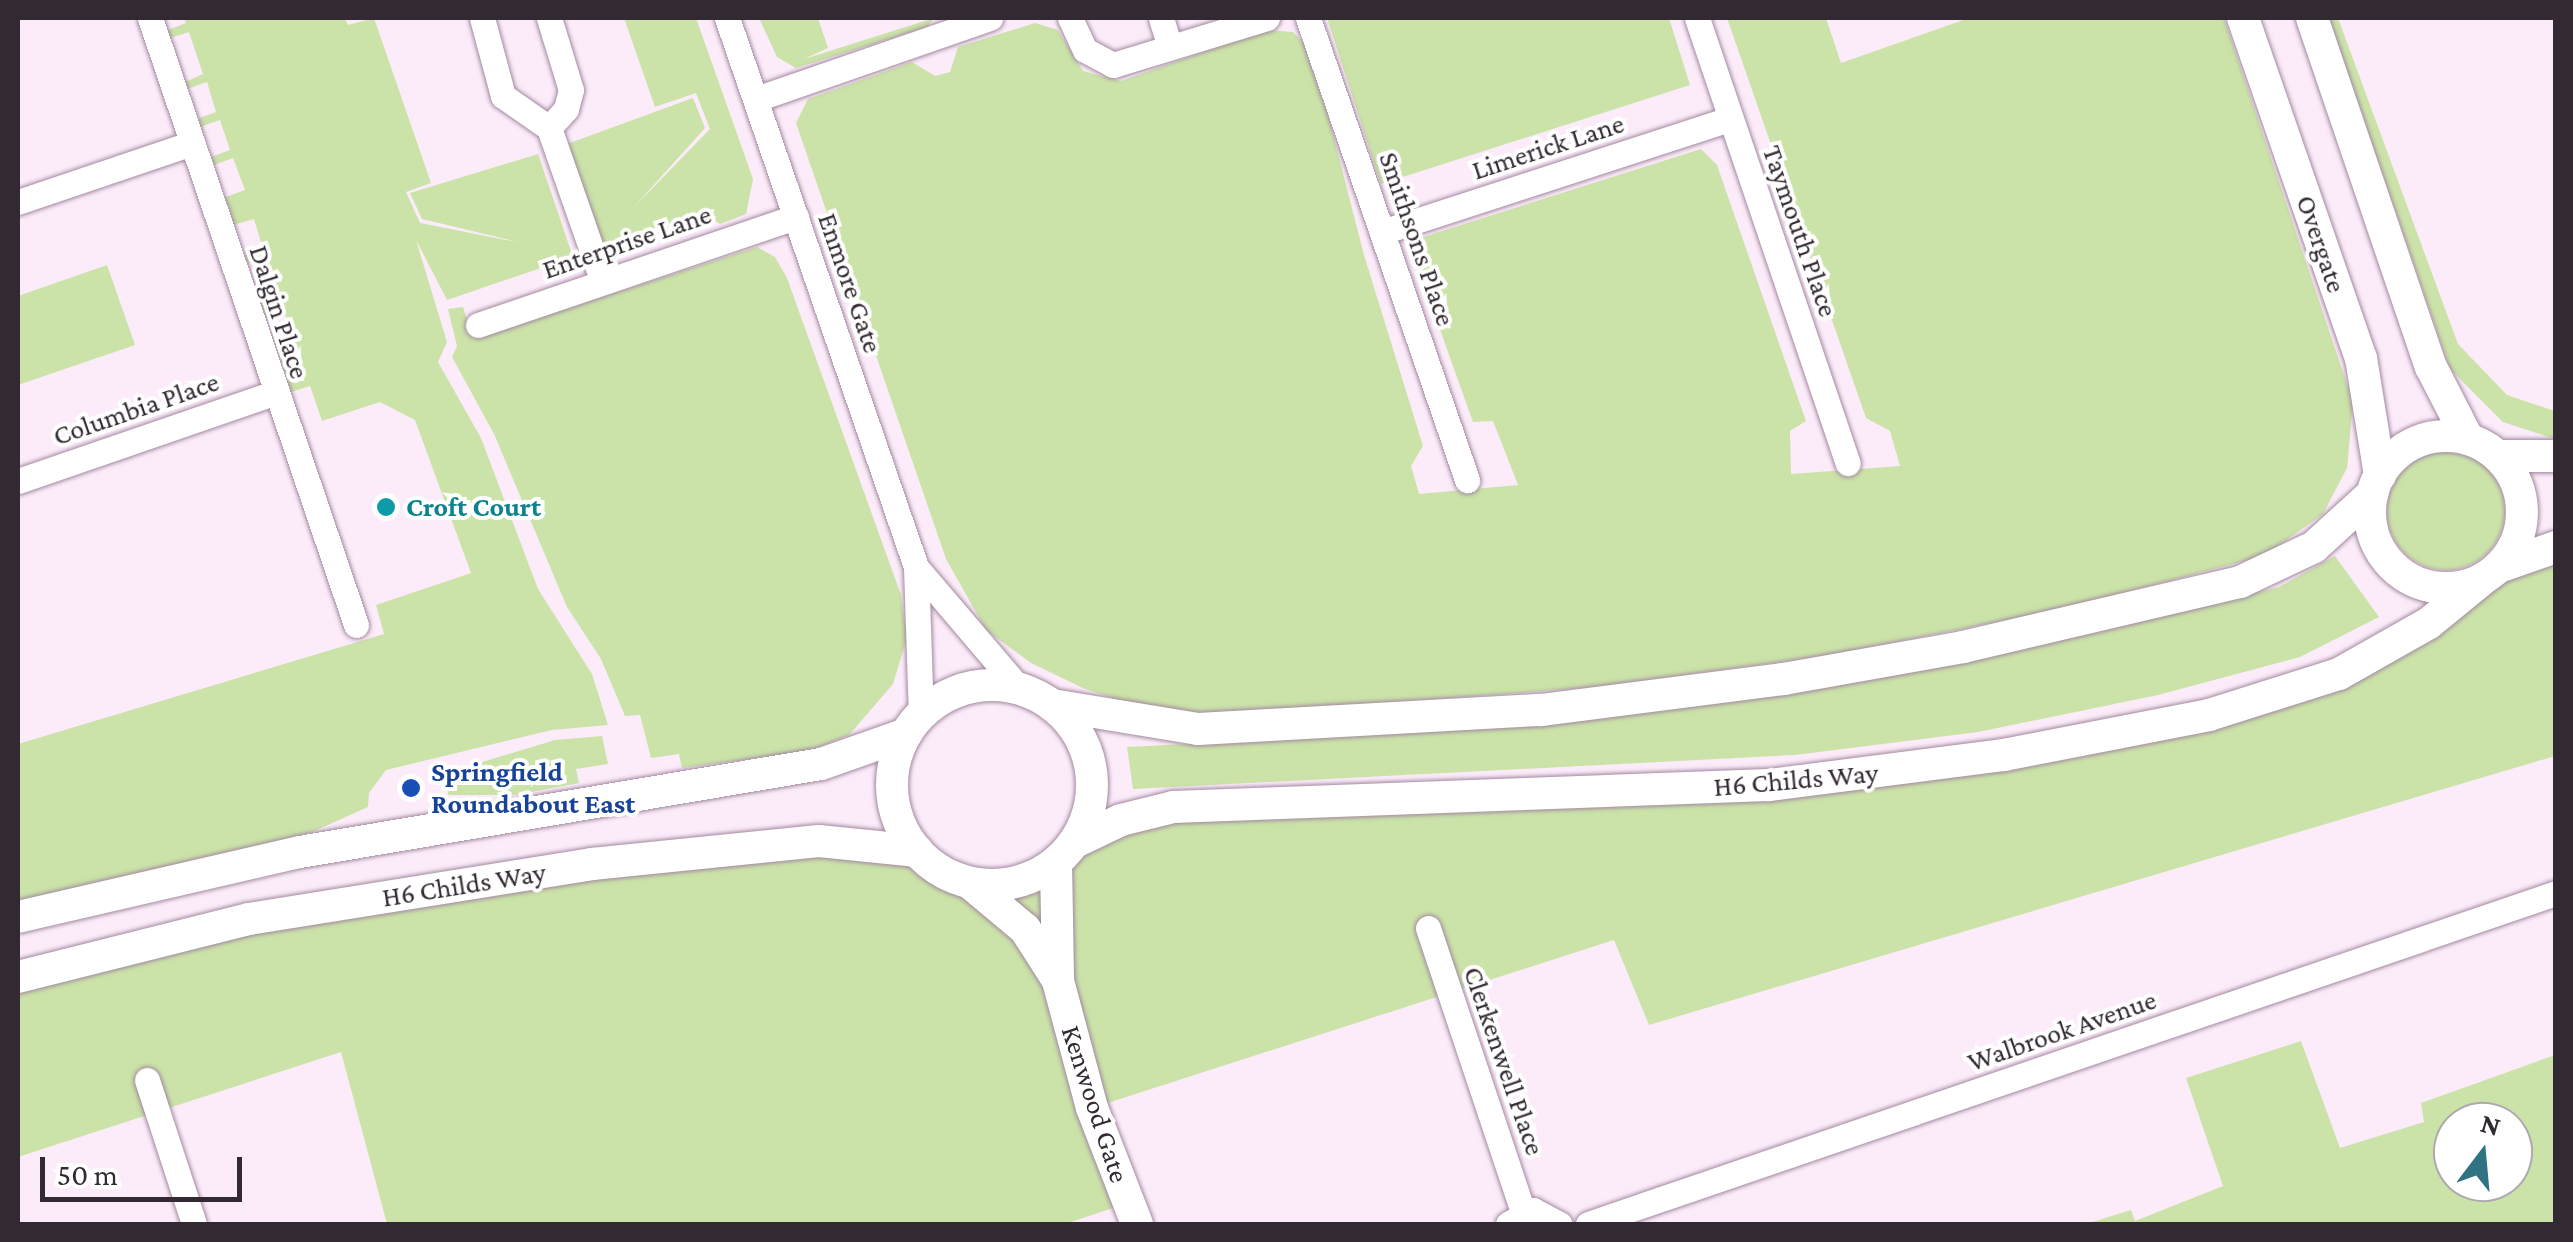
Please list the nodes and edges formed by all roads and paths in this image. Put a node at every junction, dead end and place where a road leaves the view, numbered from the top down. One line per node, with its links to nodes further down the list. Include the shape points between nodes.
1 (150, 18): 17 (street, Dalgin Place)
2 (482, 18): 16 (street, via 502,96)
3 (548, 18): 16 (street, via 571,90 566,109)
4 (727, 18): 14 (street, Enmore Gate)
5 (990, 18): 14 (street)
6 (1070, 18): 13 (street, via 1096,61 1135,61)
7 (1162, 18): 13 (street)
8 (1266, 18): 13 (street)
9 (1308, 18): 20 (street, Smithsons Place)
10 (1697, 18): 15 (street, Taymouth Place)
11 (2243, 18): 30 (street, Overgate, via 2361,358)
12 (2312, 18): 24 (street, via 2432,367)
13 (1170, 47)
14 (756, 99): 19 (street, Enmore Gate)
15 (1730, 119): 20 (street, Limerick Lane); 27 (street, Taymouth Place)
16 (549, 128): 21 (street)
17 (192, 143): 18 (street); 23 (street, Dalgin Place)
18 (18, 202)
19 (796, 216): 21 (street, Enterprise Lane); 32 (street, Enmore Gate)
20 (1385, 231): 28 (street, Smithsons Place)
21 (603, 282): 22 (street, Enterprise Lane)
22 (478, 325)
23 (274, 393): 29 (street, Columbia Place); 34 (street, Dalgin Place)
24 (2468, 438): 25 (street); 30 (street, via 2408,446)
25 (2498, 456): 26 (street); 33 (street, via 2522,499 2514,547)
26 (2556, 456)
27 (1848, 464)
28 (1467, 480)
29 (18, 481)
30 (2376, 484): 33 (street, via 2375,538 2400,572 2441,588); 36 (street, via 2314,547 2240,582 1963,647 1784,679 1541,710 1198,729)
31 (2556, 547): 33 (street, H6 Childs Way)
32 (916, 568): 35 (street, Enmore Gate); 37 (street, Enmore Gate)
33 (2491, 573): 39 (street, H6 Childs Way, via 2429,624 2339,674 2209,715 2022,752 1770,784 1173,808 1121,820)
34 (356, 625)
35 (1019, 688): 36 (street); 37 (street, via 967,689)
36 (1052, 704): 39 (street, via 1088,754 1090,799)
37 (914, 724): 38 (street, via 892,794); 42 (street, via 821,764 300,852)
38 (916, 851): 40 (street); 44 (street, H6 Childs Way, via 819,842 592,864 249,920)
39 (1066, 852): 40 (street, via 1002,885); 45 (street, Kenwood Gate)
40 (970, 883): 45 (street, Kenwood Gate, via 1025,929)
41 (2556, 892): 51 (street, Walbrook Avenue)
42 (18, 917)
43 (1428, 928): 47 (street, Clerkenwell Place)
44 (18, 978)
45 (1058, 981): 49 (street, Kenwood Gate, via 1092,1108)
46 (147, 1080): 48 (street)
47 (1516, 1218): 50 (street, via 1543,1212)
48 (194, 1224)
49 (1137, 1224)
50 (1558, 1224)
51 (1588, 1224)

